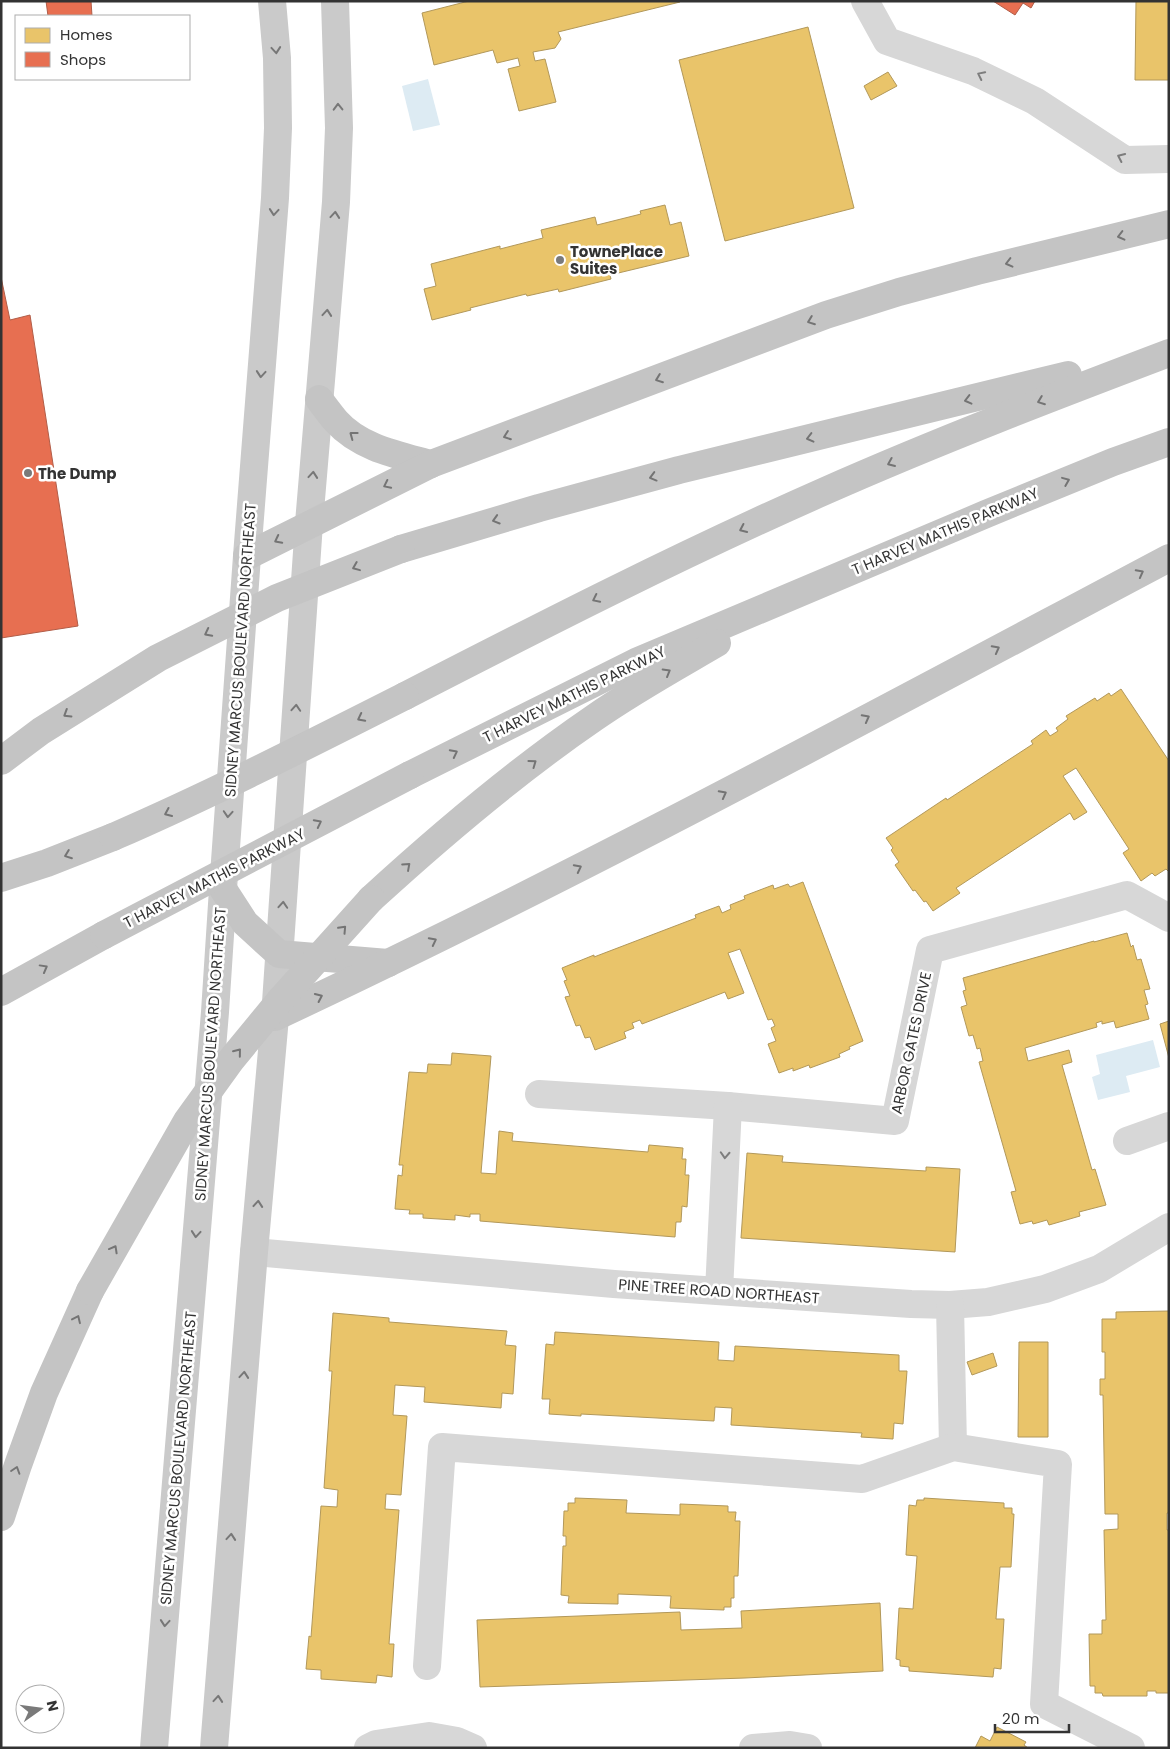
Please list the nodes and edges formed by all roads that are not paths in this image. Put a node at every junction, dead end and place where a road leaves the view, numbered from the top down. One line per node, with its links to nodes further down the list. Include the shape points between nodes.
1 (272, 1): 11 (main road, SIDNEY MARCUS BOULEVARD NORTHEAST, one-way to 11, via 277,58 276,198)
2 (335, 1): 7 (main road, one-way to 2, via 339,128)
3 (865, 1): 4 (street, one-way to 3, via 1125,160 1035,101 973,71 888,41)
4 (1169, 159)
5 (1169, 224): 9 (highway, one-way to 9, via 857,304)
6 (1169, 352): 14 (highway, one-way to 14, bridge, via 680,470 401,549 277,598 158,658 41,731); 15 (highway, one-way to 15, bridge, via 1005,415 825,491 574,609 190,804 47,863)
7 (319, 400): 9 (highway, one-way to 7, via 362,442 337,422); 10 (main road, one-way to 7)
8 (1169, 442): 13 (highway, T HARVEY MATHIS PARKWAY, one-way to 8)
9 (431, 464): 10 (highway, one-way to 10)
10 (309, 523): 11 (highway, one-way to 11); 18 (main road, one-way to 10)
11 (247, 556): 16 (main road, SIDNEY MARCUS BOULEVARD NORTHEAST, one-way to 16)
12 (1169, 558): 19 (highway, one-way to 12, via 688,813)
13 (811, 587): 20 (highway, T HARVEY MATHIS PARKWAY, one-way to 13, bridge, via 410,775 636,662); 31 (highway, one-way to 13, bridge, via 44,1393 90,1291 187,1121 282,998 371,899 504,785 654,679)
14 (1, 761)
15 (1, 878)
16 (222, 889): 18 (highway, via 245,923); 33 (main road, SIDNEY MARCUS BOULEVARD NORTHEAST, one-way to 33, via 216,1012)
17 (1169, 918): 23 (street, ARBOR GATES DRIVE, via 1126,895 930,950 895,1121)
18 (279, 954): 19 (highway); 21 (main road)
19 (390, 964): 21 (highway, one-way to 19)
20 (1, 992)
21 (275, 1017): 27 (main road, one-way to 21)
22 (539, 1094): 23 (street, ARBOR GATES DRIVE)
23 (728, 1106): 28 (street, one-way to 28)
24 (1169, 1126): 25 (street)
25 (1127, 1141)
26 (1169, 1227): 29 (street, PINE TREE ROAD NORTHEAST, via 1099,1269 1045,1289 988,1302)
27 (254, 1252): 28 (street, PINE TREE ROAD NORTHEAST); 34 (main road, one-way to 27)
28 (719, 1291): 29 (street, PINE TREE ROAD NORTHEAST)
29 (950, 1305): 30 (street)
30 (953, 1447): 32 (street, via 862,1479 442,1448); 39 (street, via 1058,1464 1044,1704)
31 (1, 1516)
32 (427, 1666)
33 (154, 1748)
34 (214, 1748)
35 (368, 1748): 36 (street, via 429,1736 457,1741)
36 (473, 1748)
37 (753, 1748): 38 (street, via 790,1745)
38 (808, 1748)
39 (1130, 1748)

